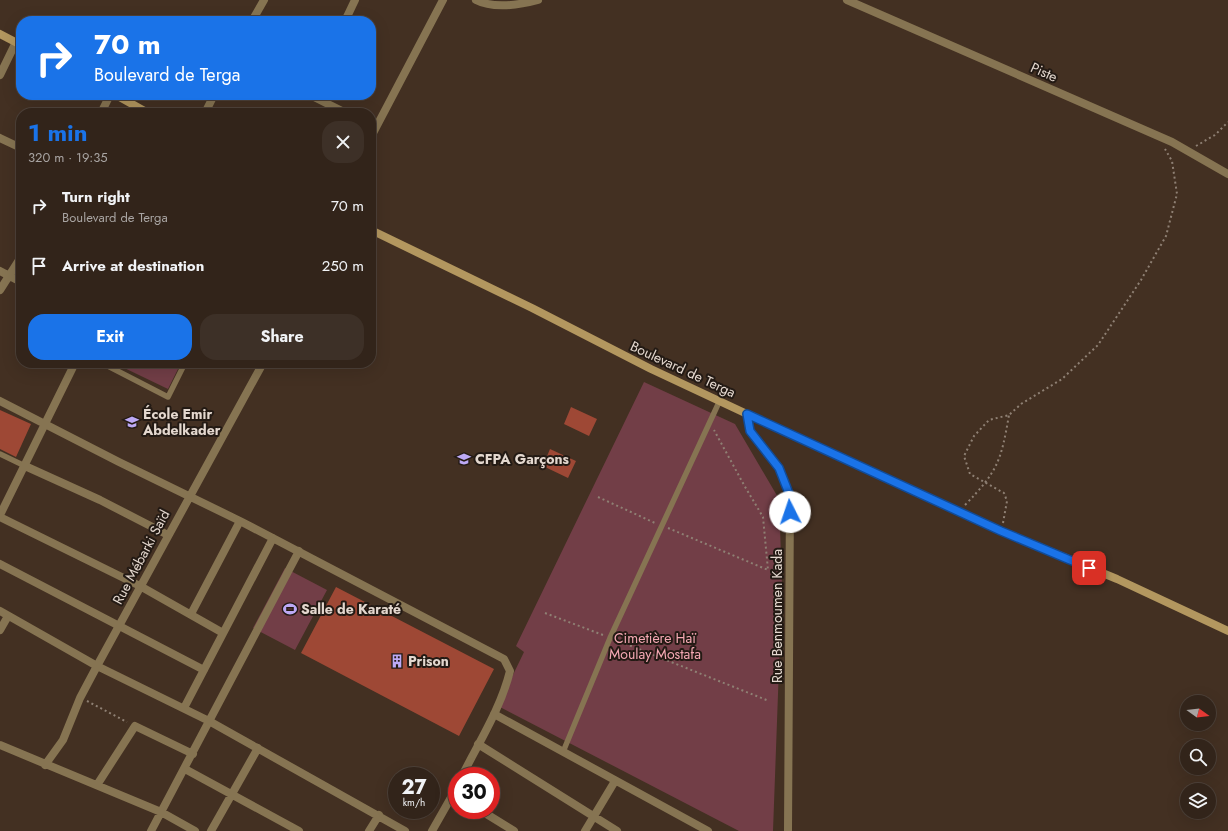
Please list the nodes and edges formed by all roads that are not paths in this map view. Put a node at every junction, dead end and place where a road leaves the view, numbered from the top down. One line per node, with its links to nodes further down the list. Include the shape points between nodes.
1 (264, 0): 7 (street)
2 (355, 0): 8 (street)
3 (443, 0): 17 (street)
4 (476, 0): 6 (street, via 487,4)
5 (847, 0): 20 (street, Piste, via 1158,136)
6 (532, 1)
7 (255, 16)
8 (347, 16)
9 (0, 34): 10 (main road)
10 (16, 43)
11 (16, 47): 12 (street)
12 (0, 75)
13 (125, 100): 15 (main road)
14 (320, 100): 16 (street)
15 (139, 108)
16 (336, 108)
17 (376, 122)
18 (0, 138): 19 (street)
19 (16, 146)
20 (1228, 174)
21 (376, 232): 31 (main road, Boulevard de Terga, via 651,369)
22 (16, 264): 24 (street)
23 (0, 271): 24 (street)
24 (8, 275): 25 (street); 26 (street)
25 (16, 279)
26 (0, 290)
27 (73, 368): 34 (street)
28 (112, 368): 29 (lane, via 168,397)
29 (182, 368)
30 (260, 368): 37 (street, Rue Mébarki Saïd)
31 (720, 400): 33 (main road, Boulevard de Terga); 60 (lane, via 610,638)
32 (0, 401): 34 (street)
33 (747, 414): 50 (main road, Boulevard de Terga, via 1001,531 1117,579); 84 (street, Rue Benmoumen Kada, via 750,431 779,468 790,496)
34 (45, 424): 36 (street); 37 (street)
35 (0, 454): 36 (lane)
36 (25, 466): 38 (street); 40 (street)
37 (189, 495): 39 (street); 40 (street, Rue Mébarki Saïd)
38 (0, 516): 44 (street)
39 (240, 521): 41 (street); 46 (street)
40 (168, 535): 44 (street, Rue Mébarki Saïd)
41 (273, 538): 42 (street); 51 (street)
42 (299, 551): 55 (street, via 504,659 510,671); 56 (street)
43 (0, 564): 48 (street)
44 (140, 586): 46 (street); 48 (street, Rue Mébarki Saïd)
45 (0, 611): 47 (street)
46 (191, 614): 51 (street)
47 (8, 616): 49 (street); 52 (street)
48 (119, 626): 52 (street, Rue Mébarki Saïd); 53 (street)
49 (0, 630)
50 (1228, 631)
51 (224, 633): 53 (street)
52 (97, 666): 54 (street); 62 (street, Rue Mébarki Saïd, via 80,698 63,740)
53 (204, 670): 54 (street)
54 (184, 708): 56 (street)
55 (494, 714): 57 (street); 60 (street)
56 (209, 721): 59 (street); 61 (street)
57 (478, 744): 63 (street); 71 (street)
58 (0, 745): 62 (street)
59 (258, 748): 67 (street); 70 (street)
60 (563, 752): 65 (street)
61 (193, 754): 64 (street); 66 (street, via 135,726)
62 (45, 765): 66 (street)
63 (466, 767)
64 (186, 769): 67 (street); 69 (street)
65 (615, 781): 71 (street); 83 (street)
66 (97, 785): 69 (street)
67 (232, 794): 75 (street); 76 (street)
68 (448, 805): 79 (street)
69 (161, 812): 73 (street); 74 (street)
70 (379, 815): 77 (street); 78 (street)
71 (594, 816): 81 (street); 82 (street)
72 (495, 819): 80 (street)
73 (151, 831)
74 (195, 831)
75 (211, 831)
76 (299, 831)
77 (369, 831)
78 (405, 831)
79 (432, 831)
80 (514, 831)
81 (585, 831)
82 (617, 831)
83 (708, 831)
84 (788, 831)

